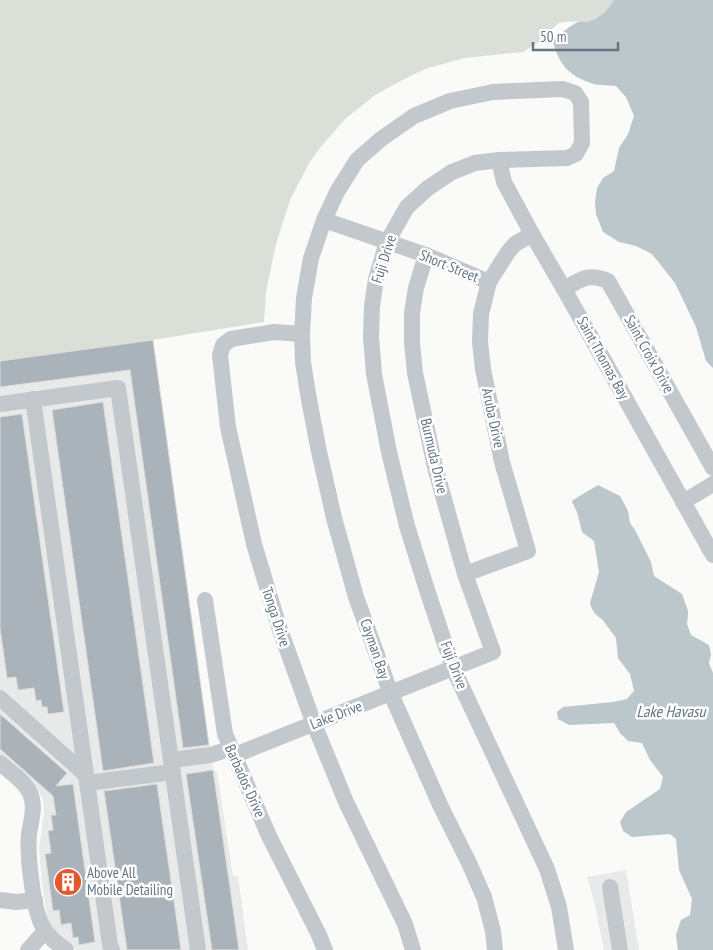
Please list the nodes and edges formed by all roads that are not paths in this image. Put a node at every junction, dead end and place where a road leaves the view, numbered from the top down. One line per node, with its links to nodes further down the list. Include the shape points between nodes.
1 (499, 160): 2 (street, Fuji Drive, via 567,158 576,154 582,143 581,102 575,93 563,89 492,92 450,100 414,116 357,160); 3 (street, Saint Thomas Bay, via 504,182); 4 (street, Fuji Drive, via 467,166 428,188 407,207)
2 (324, 220): 4 (street, Short Street); 8 (street, Fuji Drive, via 311,258)
3 (532, 234): 6 (street, Aruba Drive, via 515,244); 7 (street, Saint Thomas Bay)
4 (387, 242): 5 (street, Short Street); 18 (street, Fuji Drive, via 372,306 374,374 408,526)
5 (426, 255): 6 (street, Short Street); 15 (street, Burmuda Drive, via 412,313 415,373 435,467)
6 (489, 282): 15 (street, Aruba Drive, via 481,314 483,368 502,462 528,551)
7 (564, 289): 11 (street, Saint Croix Drive, via 587,277 608,281); 13 (street, Saint Thomas Bay)
8 (302, 334): 19 (street, Cayman Bay, via 308,394 334,518 356,597); 21 (street, Tonga Drive, via 274,332 231,339 223,345 220,355 228,427 254,544 279,627)
9 (32, 400): 10 (street); 24 (street, via 118,388); 25 (street)
10 (0, 404)
11 (713, 468)
12 (713, 484): 13 (street)
13 (683, 502): 14 (street, Saint Thomas Bay)
14 (713, 555)
15 (465, 574): 17 (street, Burmuda Drive)
16 (205, 600): 22 (street, Barbados Drive, via 225,734)
17 (493, 652): 18 (street, Lake Drive)
18 (453, 668): 19 (street, Lake Drive); 36 (street, Fuji Drive, via 547,869 559,907)
19 (391, 694): 21 (street, Lake Drive); 35 (street, Cayman Bay, via 484,897)
20 (0, 698): 25 (street)
21 (314, 724): 22 (street, Lake Drive); 34 (street, Tonga Drive, via 346,802 405,924)
22 (233, 752): 24 (street, Lake Drive, via 221,752); 33 (street, Barbados Drive, via 269,836)
23 (0, 763): 27 (street, via 25,785 32,799 29,852)
24 (172, 766): 25 (street, Lake Drive); 32 (street)
25 (86, 779): 31 (street)
26 (610, 887): 37 (street)
27 (35, 900): 28 (street); 29 (street, via 39,919)
28 (3, 905)
29 (53, 943): 30 (street)
30 (28, 950)
31 (112, 950)
32 (198, 950)
33 (325, 950)
34 (413, 950)
35 (495, 950)
36 (566, 950)
37 (620, 950)

